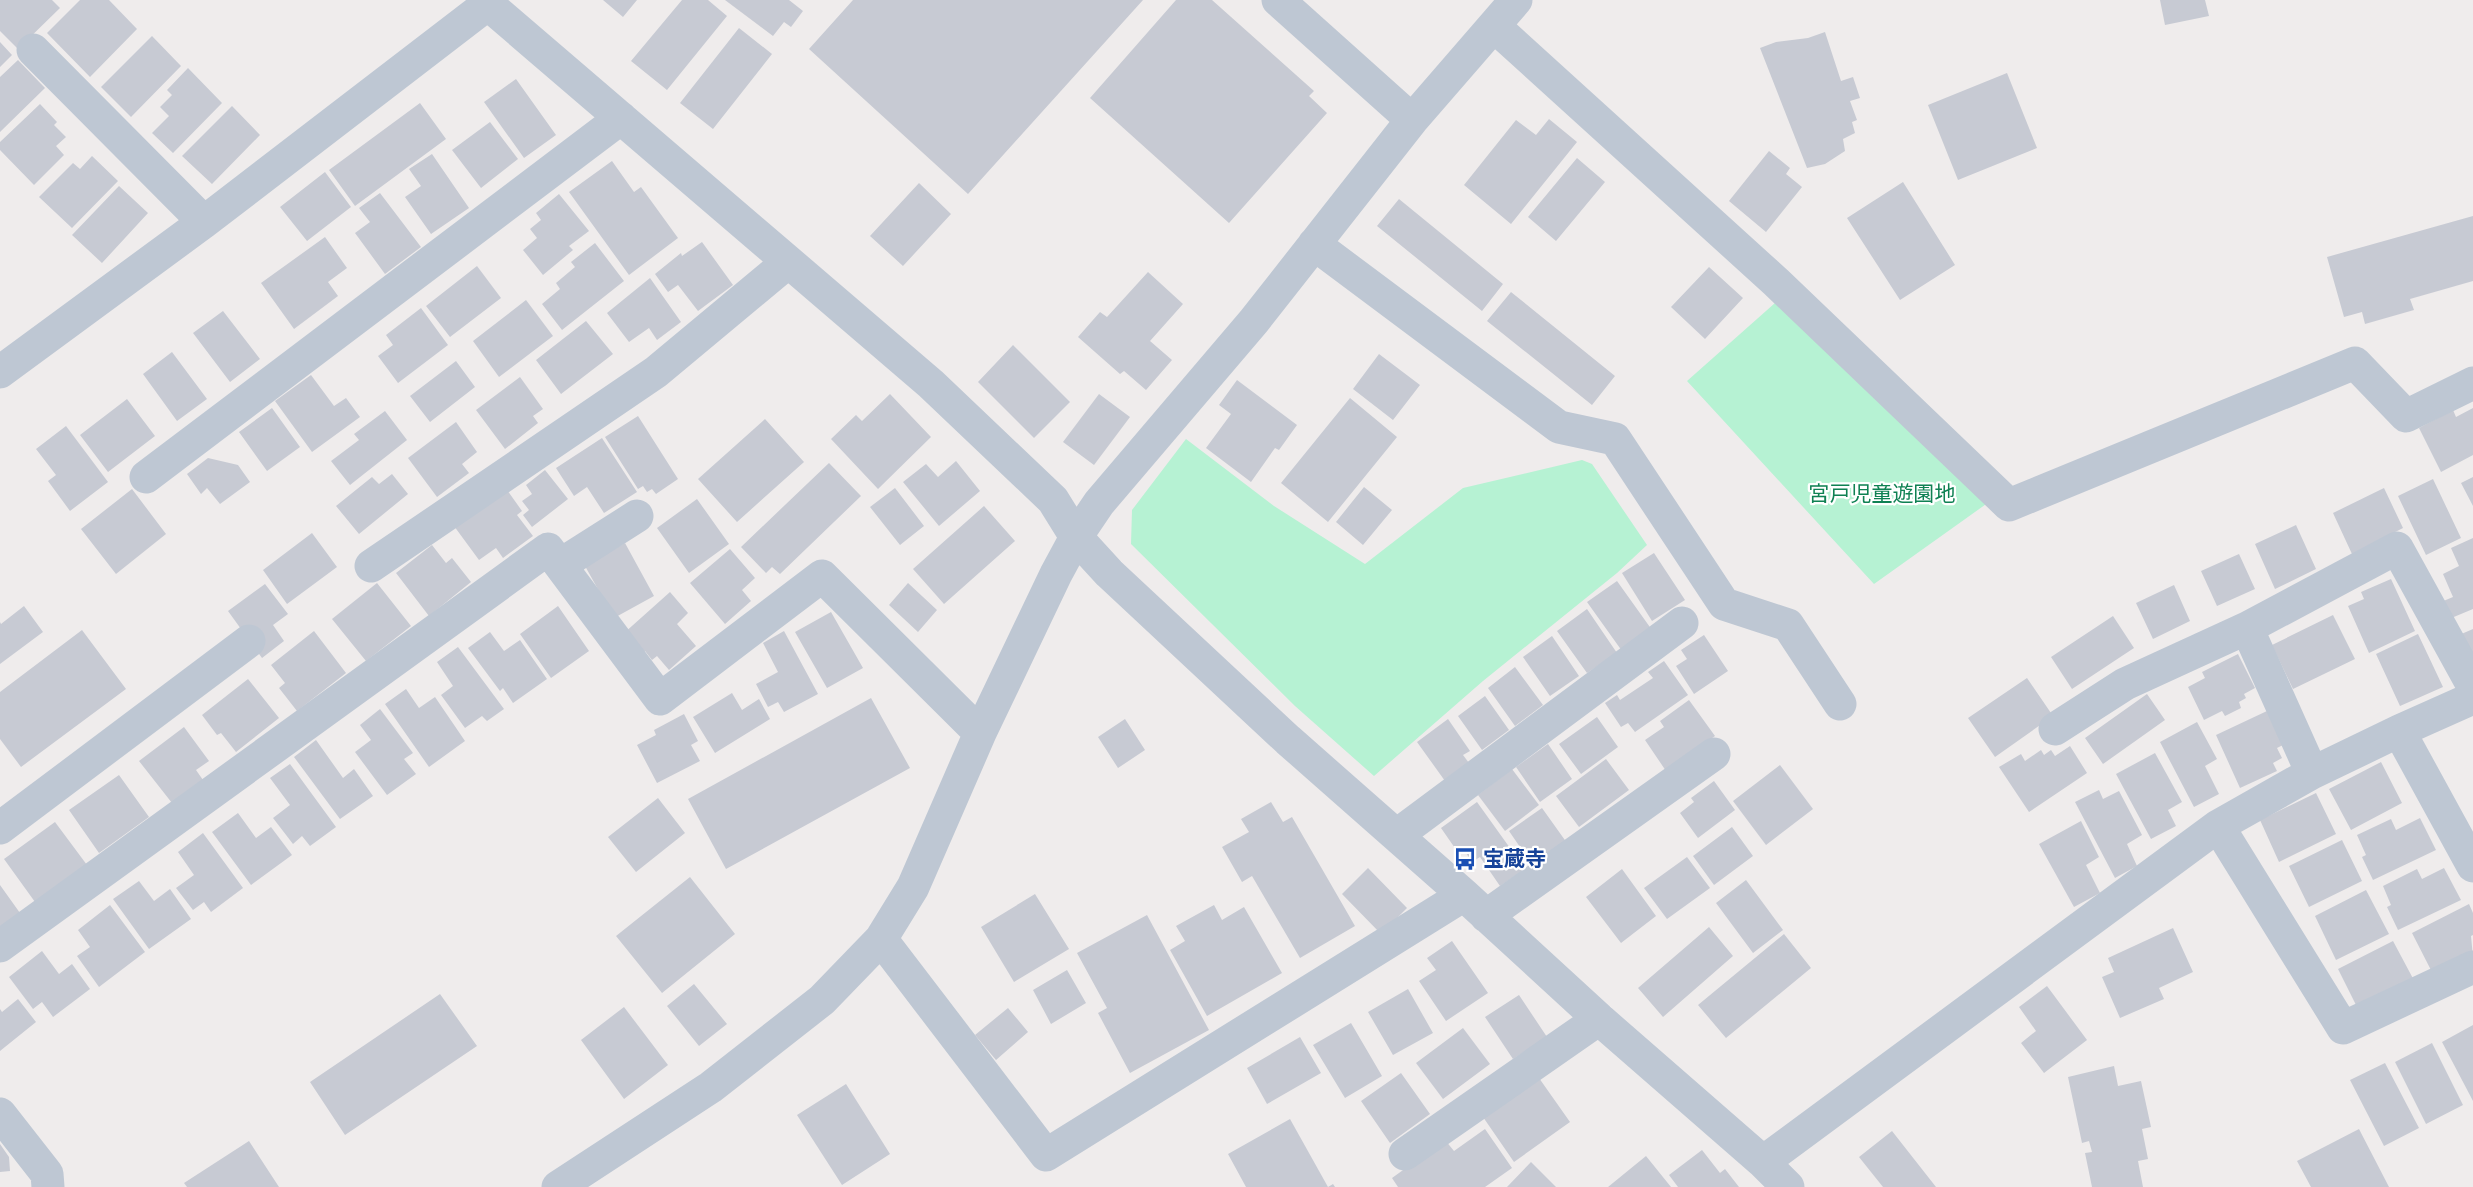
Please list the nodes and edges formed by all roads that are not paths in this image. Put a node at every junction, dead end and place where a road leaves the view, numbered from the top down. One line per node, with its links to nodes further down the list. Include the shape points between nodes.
1 (1278, 0): 7 (street)
2 (1516, 0): 4 (street)
3 (485, 2): 6 (street); 8 (street)
4 (1494, 26): 7 (street); 12 (street, via 1776,282 2009,505 2355,363 2406,416)
5 (33, 50): 8 (street)
6 (621, 118): 10 (street); 13 (street)
7 (1412, 120): 9 (street)
8 (204, 222): 11 (street)
9 (1314, 244): 15 (street, via 1254,321 1099,503); 23 (street, via 1559,427 1616,439 1724,604 1788,625)
10 (788, 262): 15 (street, via 931,384 1053,500); 17 (street, via 656,372)
11 (0, 372)
12 (2473, 383)
13 (146, 477)
14 (637, 516): 16 (street)
15 (1077, 537): 26 (street); 31 (street, via 1109,573 1288,740)
16 (560, 564): 26 (street, via 660,699 822,576); 35 (street, via 548,549)
17 (370, 566)
18 (1682, 623): 31 (street)
19 (2247, 628): 21 (street, via 2397,548); 24 (street, via 2125,684); 28 (street)
20 (249, 641): 30 (street)
21 (2473, 686)
22 (2473, 698): 25 (street)
23 (1840, 704)
24 (2055, 729)
25 (2399, 731): 28 (street); 32 (street)
26 (980, 733): 34 (street, via 912,887)
27 (1714, 754): 33 (street)
28 (2312, 772): 29 (street)
29 (2217, 826): 36 (street, via 2343,1028); 40 (street)
30 (0, 828)
31 (1397, 835): 33 (street)
32 (2473, 866)
33 (1475, 905): 34 (street, via 1046,1155); 37 (street)
34 (881, 939): 42 (street, via 822,1000 711,1087)
35 (0, 946)
36 (2473, 967)
37 (1599, 1019): 39 (street); 40 (street)
38 (0, 1114): 41 (street, via 47,1174)
39 (1405, 1154)
40 (1763, 1162): 43 (street)
41 (48, 1187)
42 (558, 1187)
43 (1788, 1187)

